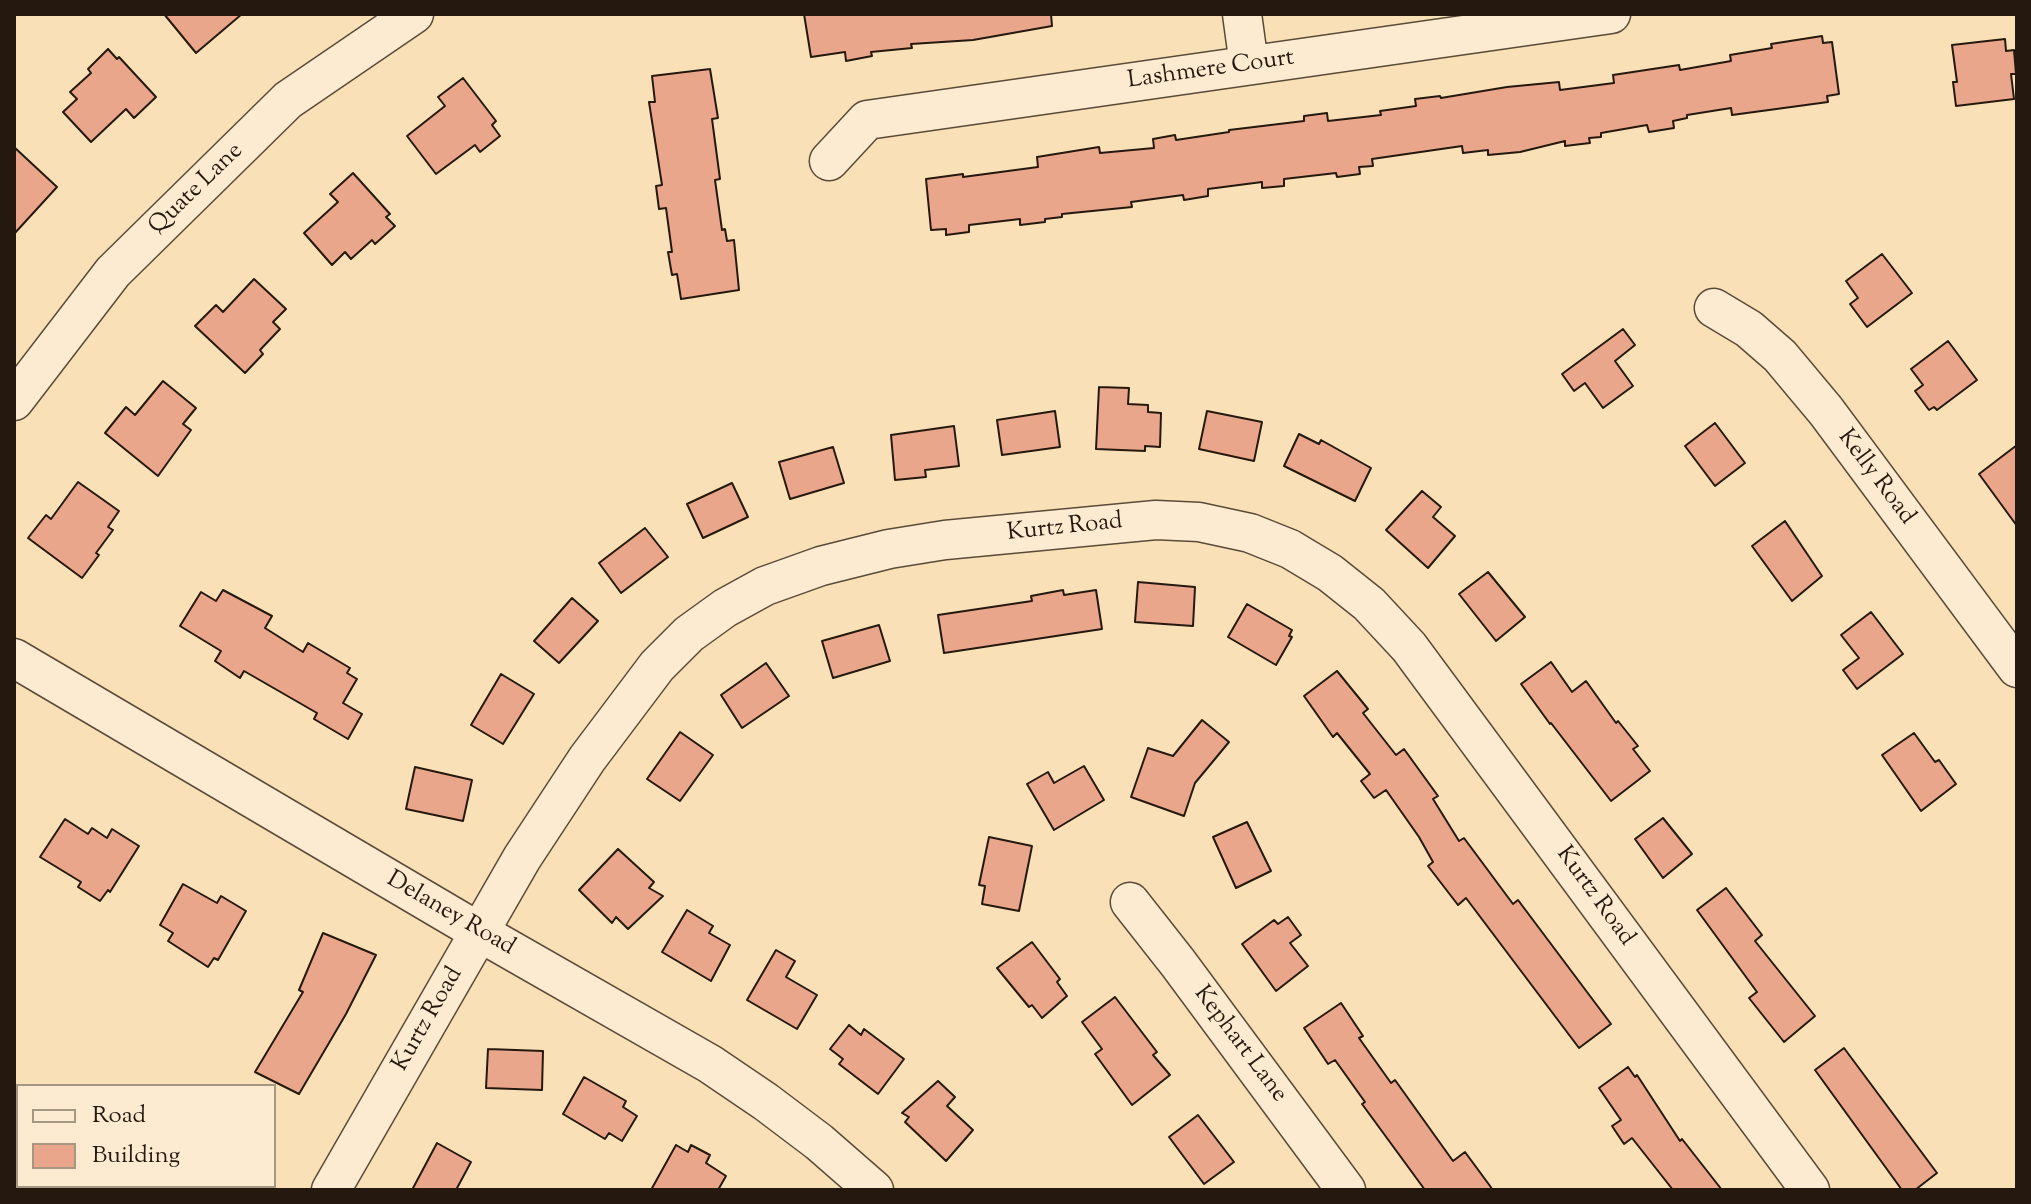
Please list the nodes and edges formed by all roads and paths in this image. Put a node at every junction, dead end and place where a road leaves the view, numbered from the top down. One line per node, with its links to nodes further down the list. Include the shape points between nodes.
1 (414, 14): 7 (street, Quate Lane, via 288,100 113,272)
2 (1242, 14): 4 (street)
3 (1611, 14): 4 (street, Lashmere Court)
4 (1249, 65): 5 (street, Lashmere Court, via 867,120)
5 (829, 161)
6 (1714, 308): 9 (street, Kelly Road, via 1780,356)
7 (14, 401)
8 (14, 658): 11 (street, Delaney Road)
9 (2017, 668)
10 (1130, 902): 14 (street, Kephart Lane)
11 (479, 932): 12 (street, Kurtz Road); 13 (street, Delaney Road, via 710,1064 808,1134); 15 (street, Kurtz Road, via 587,759 657,666 725,608 765,586 889,549 1156,520 1199,522 1290,549 1369,604 1409,647)
12 (331, 1190)
13 (874, 1190)
14 (1346, 1190)
15 (1810, 1190)

